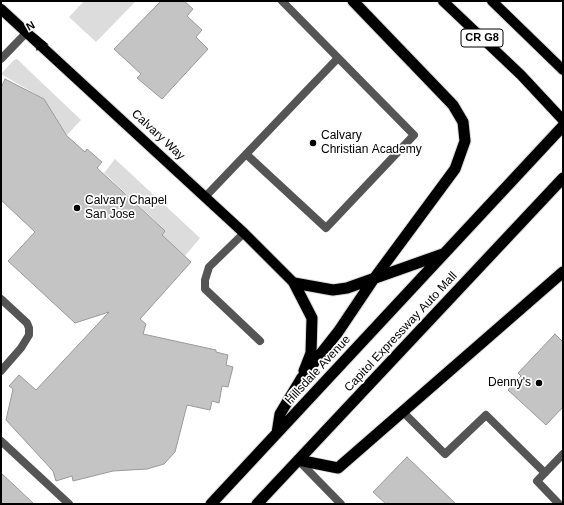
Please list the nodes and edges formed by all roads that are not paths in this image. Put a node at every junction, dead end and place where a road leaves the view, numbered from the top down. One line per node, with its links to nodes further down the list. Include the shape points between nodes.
1 (282, 1): 7 (lane)
2 (353, 1): 18 (highway, via 453,105 463,122 465,141 455,168)
3 (443, 1): 10 (main road, CR G8, via 521,75)
4 (492, 1): 9 (main road, CR G8)
5 (1, 9): 6 (main road, Calvary Way)
6 (27, 32): 8 (lane); 14 (main road, Calvary Way)
7 (338, 58): 12 (lane); 12 (lane, via 414,135 326,228)
8 (1, 59)
9 (563, 70)
10 (563, 120)
11 (563, 126): 16 (highway, Capitol Expressway Auto Mall)
12 (246, 154): 14 (lane)
13 (563, 178): 28 (highway, Capitol Expressway Auto Mall)
14 (205, 197): 15 (main road, Calvary Way)
15 (244, 233): 19 (main road, Calvary Way); 21 (lane, via 209,267 205,289)
16 (444, 254): 18 (highway); 25 (highway, Hillsdale Avenue)
17 (563, 272): 24 (highway)
18 (373, 280): 19 (highway, via 333,290); 23 (highway, via 338,332)
19 (294, 283): 23 (highway, via 312,318 311,353)
20 (1, 299): 22 (lane, via 27,323 29,328 29,335 21,348)
21 (260, 341)
22 (1, 371)
23 (301, 379): 25 (highway, via 280,414)
24 (403, 412): 28 (highway, via 338,468); 29 (lane, via 445,454 486,415)
25 (277, 433): 31 (highway, Hillsdale Avenue)
26 (1, 441): 30 (lane)
27 (563, 454): 29 (lane)
28 (298, 460): 32 (highway, Capitol Expressway Auto Mall); 33 (lane)
29 (545, 472): 34 (lane, via 536,481)
30 (69, 504)
31 (211, 504)
32 (257, 504)
33 (341, 504)
34 (560, 504)

